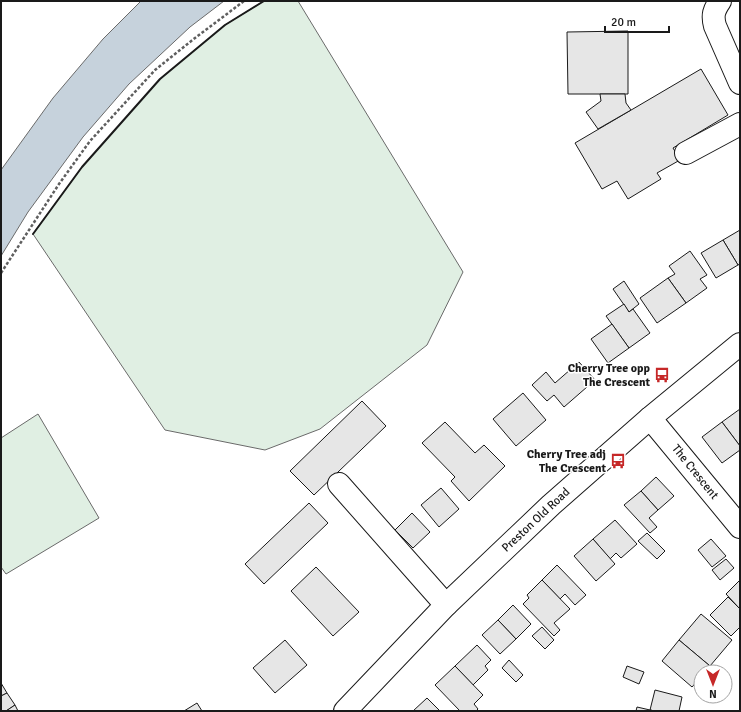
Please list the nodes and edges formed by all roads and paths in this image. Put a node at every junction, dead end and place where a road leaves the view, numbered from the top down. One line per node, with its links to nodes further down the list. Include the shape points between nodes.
1 (244, 1): 6 (path, via 155,70 90,141)
2 (720, 1): 3 (main road, via 714,10 713,18)
3 (740, 83)
4 (740, 124): 5 (main road)
5 (686, 153)
6 (1, 273)
7 (740, 344): 8 (main road, Preston Old Road)
8 (650, 418): 10 (main road, The Crescent); 11 (main road, Preston Old Road, via 551,505)
9 (339, 484): 11 (main road)
10 (740, 527)
11 (446, 606): 12 (main road, Preston Old Road)
12 (345, 711)

